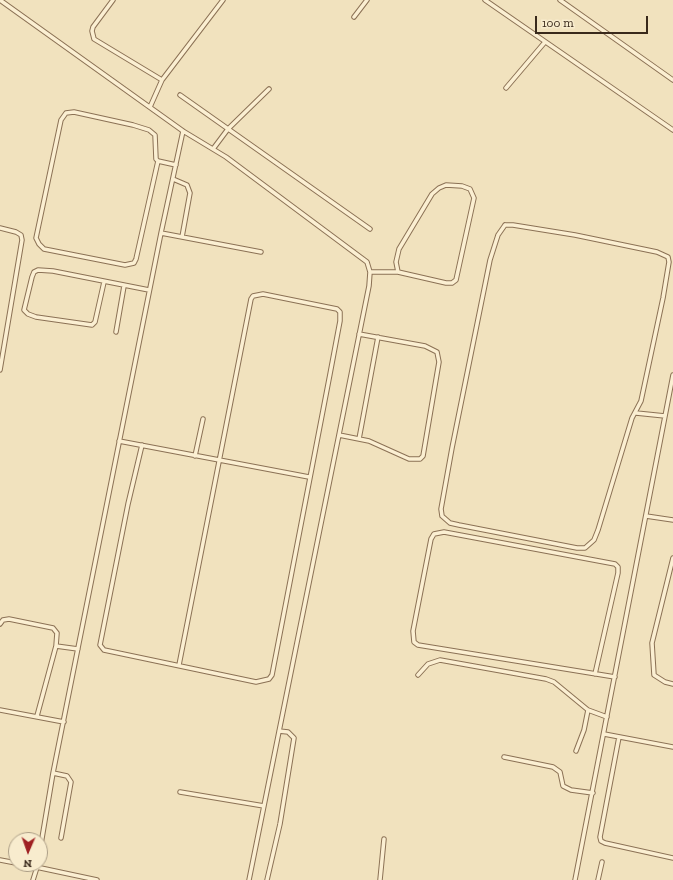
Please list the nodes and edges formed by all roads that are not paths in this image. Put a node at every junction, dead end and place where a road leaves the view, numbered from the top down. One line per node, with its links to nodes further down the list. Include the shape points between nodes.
1 (0, 0): 14 (lane)
2 (113, 0): 9 (lane, via 93,27 94,39)
3 (223, 0): 9 (lane)
4 (367, 0): 7 (lane)
5 (485, 0): 8 (lane)
6 (560, 0): 10 (lane)
7 (354, 17)
8 (545, 42): 11 (lane); 16 (lane)
9 (162, 80): 14 (lane)
10 (673, 80)
11 (506, 88)
12 (269, 89): 15 (lane)
13 (180, 95): 15 (lane)
14 (150, 106): 17 (lane)
15 (228, 129): 18 (lane); 23 (lane)
16 (673, 130)
17 (183, 131): 18 (lane); 20 (lane)
18 (213, 149): 27 (lane, via 367,262)
19 (158, 162): 19 (lane, via 155,136 149,130 74,112 66,113 61,120 36,238 39,244 44,249 125,265 134,263); 20 (lane)
20 (176, 166): 21 (lane)
21 (173, 179): 24 (lane); 25 (lane, via 187,185 190,193)
22 (0, 228): 35 (lane, via 16,232 21,235 22,240)
23 (370, 229)
24 (161, 234): 25 (lane); 31 (lane)
25 (182, 237): 26 (lane)
26 (261, 252)
27 (370, 272): 28 (lane); 33 (lane)
28 (398, 272): 28 (lane, via 446,283 456,280 474,198 470,189 446,185 432,194 399,249 396,262)
29 (104, 282): 29 (lane, via 38,270 32,277 24,310 36,317 92,325 95,322); 30 (lane)
30 (124, 286): 31 (lane); 32 (lane)
31 (149, 290): 42 (lane)
32 (116, 332)
33 (359, 334): 34 (lane); 40 (lane)
34 (378, 337): 41 (lane); 41 (lane, via 425,346 437,352 439,362 423,456 420,459 409,459 369,440)
35 (0, 370)
36 (673, 376): 38 (lane)
37 (636, 413): 37 (lane, via 641,401 663,298 668,257 657,252 575,235 504,225 498,234 482,302 441,509 444,520 585,548 594,540 598,530 632,418); 38 (lane)
38 (665, 416): 47 (lane)
39 (203, 419): 44 (lane)
40 (339, 435): 41 (lane); 63 (lane)
41 (359, 439)
42 (119, 441): 43 (lane); 52 (lane)
43 (142, 445): 44 (lane); 53 (lane, via 100,645 104,650)
44 (195, 456): 45 (lane)
45 (220, 461): 46 (lane); 46 (lane, via 251,299 263,294 337,309 341,315); 53 (lane)
46 (309, 477): 53 (lane, via 269,680 256,682)
47 (646, 516): 48 (lane); 56 (lane)
48 (673, 520)
49 (673, 558): 57 (lane, via 652,643 654,675)
50 (0, 624): 51 (lane, via 3,620 9,619 53,628 57,633)
51 (56, 646): 52 (lane); 60 (lane)
52 (78, 649): 62 (lane)
53 (179, 666)
54 (595, 674): 54 (lane, via 418,645 414,642 413,631 434,534 444,532 615,564 618,573); 56 (lane)
55 (418, 675): 59 (lane, via 428,664 440,660 546,678)
56 (614, 677): 61 (lane)
57 (673, 684)
58 (0, 710): 60 (lane)
59 (588, 710): 61 (lane); 67 (lane)
60 (37, 716): 62 (lane)
61 (607, 717): 64 (lane)
62 (64, 722): 69 (lane)
63 (279, 731): 72 (lane); 81 (lane, via 288,732 294,738)
64 (604, 734): 65 (lane); 71 (lane)
65 (619, 737): 66 (lane); 76 (lane, via 601,841)
66 (673, 747)
67 (576, 751)
68 (504, 757): 71 (lane, via 553,767 560,772 564,786 571,790)
69 (53, 773): 73 (lane); 74 (lane, via 67,776 71,782)
70 (180, 792): 72 (lane)
71 (593, 793): 83 (lane)
72 (264, 806): 80 (lane)
73 (43, 832)
74 (61, 838)
75 (384, 839): 82 (lane)
76 (673, 858)
77 (602, 862): 84 (lane)
78 (48, 868): 79 (lane)
79 (97, 880)
80 (249, 880)
81 (268, 880)
82 (380, 880)
83 (575, 880)
84 (598, 880)

